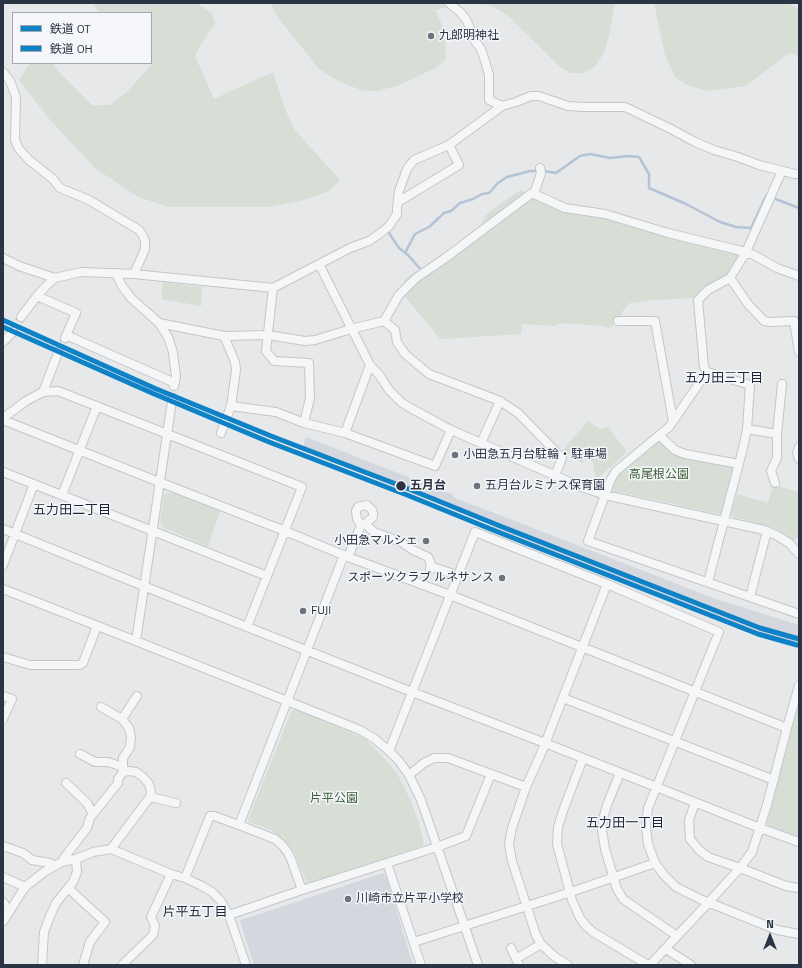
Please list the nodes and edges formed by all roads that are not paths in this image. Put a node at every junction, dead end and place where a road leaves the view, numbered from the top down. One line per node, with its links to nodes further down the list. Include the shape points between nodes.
1 (449, 3): 3 (street, via 467,21 481,49 489,76 489,100)
2 (3, 72): 14 (street, via 10,81 16,97 16,140 19,149 60,188 89,200 139,230 143,236 144,249)
3 (502, 106): 4 (street); 6 (street, via 535,96 568,106 625,107 714,150)
4 (449, 145): 9 (street, via 414,160 404,176); 9 (street, via 459,165)
5 (541, 171): 8 (street)
6 (782, 171): 7 (street); 10 (street)
7 (799, 174)
8 (534, 194): 10 (street, via 565,208 605,214); 22 (street, via 416,278 399,295)
9 (398, 202): 12 (street, via 397,214 382,232 369,241)
10 (746, 252): 15 (street); 17 (street)
11 (3, 258): 16 (street)
12 (319, 264): 18 (street); 25 (street)
13 (116, 273): 14 (street); 16 (street, via 81,272); 24 (street, via 131,298)
14 (134, 274): 18 (street)
15 (799, 276)
16 (55, 278): 19 (street)
17 (730, 278): 21 (street, via 748,304 764,321); 33 (street, via 708,290 698,300 704,367)
18 (273, 288): 27 (street)
19 (37, 296): 20 (street); 24 (street, via 76,313 65,337 174,385 176,376 173,352)
20 (21, 318)
21 (796, 320): 30 (street)
22 (384, 321): 25 (street); 37 (street, via 395,330 397,342 405,354 429,374)
23 (618, 321): 41 (street, via 655,321)
24 (159, 322): 28 (street)
25 (351, 329): 27 (street, via 306,341); 32 (street)
26 (13, 332): 29 (street)
27 (268, 335): 28 (street); 42 (street, via 266,351 274,361 309,363 310,398)
28 (224, 336): 39 (street, via 236,370)
29 (3, 342)
30 (799, 352)
31 (58, 353): 35 (street)
32 (370, 365): 44 (street, via 402,403); 46 (street)
33 (707, 372): 41 (street); 43 (street, via 750,385)
34 (782, 384): 48 (street)
35 (43, 392): 38 (street, via 58,391); 40 (street, via 26,401)
36 (172, 401): 47 (street)
37 (500, 401): 50 (street); 56 (street, via 518,413 562,458)
38 (96, 406): 47 (street); 52 (street)
39 (231, 406): 42 (street, via 276,412); 45 (street)
40 (3, 419): 52 (street)
41 (673, 421): 49 (street)
42 (304, 423): 46 (street)
43 (747, 429): 48 (street); 54 (street)
44 (451, 430): 46 (street, via 435,466); 50 (street)
45 (221, 433)
46 (345, 433)
47 (167, 434): 57 (street); 64 (street, via 302,487)
48 (777, 434): 58 (street, via 777,458 771,471)
49 (659, 435): 54 (street, via 675,450 685,454); 61 (street, via 616,471)
50 (481, 443): 56 (street)
51 (799, 447): 53 (street)
52 (80, 450): 57 (street); 60 (street)
53 (799, 459)
54 (739, 464): 62 (street)
55 (3, 472): 59 (street)
56 (555, 476): 61 (street)
57 (160, 483): 64 (street); 66 (street)
58 (775, 483)
59 (34, 484): 60 (street); 67 (street)
60 (62, 495): 66 (street)
61 (605, 495): 62 (street); 73 (street, via 588,541)
62 (724, 521): 65 (street); 73 (street)
63 (3, 529): 67 (street)
64 (285, 531): 69 (street); 72 (street)
65 (767, 531): 68 (street, via 788,543); 78 (street)
66 (152, 532): 72 (street); 75 (street)
67 (15, 534): 70 (street); 75 (street)
68 (799, 554)
69 (346, 556): 71 (street, via 363,525 428,557 430,568); 77 (street); 84 (street)
70 (3, 564)
71 (451, 573)
72 (267, 576): 81 (street)
73 (708, 582): 78 (street)
74 (607, 584): 77 (street, via 475,532); 83 (street); 86 (street, via 718,632)
75 (144, 586): 81 (street); 82 (street)
76 (3, 589): 80 (street)
77 (450, 595): 83 (street); 88 (street)
78 (750, 597): 79 (street)
79 (799, 614)
80 (97, 626): 82 (street); 85 (street, via 83,662 79,665 30,665)
81 (247, 627): 84 (street)
82 (136, 641): 92 (street)
83 (582, 647): 86 (street); 91 (street)
84 (307, 650): 88 (street); 92 (street)
85 (3, 657)
86 (695, 691): 96 (street); 97 (street)
87 (798, 691): 96 (street)
88 (412, 692): 98 (street); 99 (street)
89 (3, 696): 94 (street, via 12,699)
90 (136, 696): 95 (street)
91 (563, 698): 97 (street); 98 (street)
92 (288, 701): 99 (street, via 360,730); 114 (street)
93 (101, 707): 95 (street)
94 (3, 719)
95 (122, 719): 102 (street, via 129,728 131,737 130,747 123,758)
96 (787, 728): 106 (street)
97 (675, 741): 106 (street); 109 (street)
98 (545, 742): 101 (street); 108 (street)
99 (389, 751): 105 (street)
100 (80, 754): 102 (street, via 95,762 108,762)
101 (583, 758): 103 (street); 133 (street, via 558,827 557,844)
102 (123, 770): 110 (street, via 136,772 143,777 149,784); 113 (street, via 118,783)
103 (620, 773): 109 (street); 127 (street, via 603,819 602,830)
104 (491, 774): 105 (street, via 448,758 434,758); 108 (street); 118 (street, via 466,836)
105 (409, 775): 118 (street, via 421,800)
106 (774, 780): 115 (street)
107 (66, 783): 113 (street, via 87,803)
108 (526, 787): 136 (street, via 509,844)
109 (656, 787): 111 (street); 122 (street, via 648,808 646,827 648,844)
110 (150, 797): 112 (street); 119 (street)
111 (695, 802): 115 (street); 124 (street, via 689,820 690,839 708,857)
112 (176, 803)
113 (93, 814): 123 (street, via 87,828)
114 (239, 824): 128 (street, via 210,816); 132 (street, via 271,837 283,846 291,859)
115 (760, 828): 116 (street); 124 (street, via 752,852)
116 (799, 842)
117 (3, 846): 123 (street, via 23,853 32,860)
118 (437, 847): 121 (street); 140 (street)
119 (110, 849): 120 (street); 125 (street)
120 (76, 859): 123 (street); 130 (street, via 77,872)
121 (387, 863): 132 (street); 143 (street)
122 (655, 863): 127 (street); 135 (street, via 676,887)
123 (59, 864): 129 (street)
124 (740, 868): 131 (street, via 786,886); 135 (street)
125 (170, 874): 128 (street); 150 (street, via 151,917 155,926 153,935)
126 (3, 877): 129 (street)
127 (614, 877): 133 (street); 142 (street, via 623,899)
128 (185, 878): 138 (street, via 212,892)
129 (25, 887): 137 (street)
130 (68, 888): 148 (street, via 56,903 44,932); 149 (street, via 105,922 90,942)
131 (799, 888)
132 (302, 890): 138 (street)
133 (571, 892): 136 (street); 155 (street, via 572,900 586,926)
134 (3, 902): 137 (street)
135 (709, 902): 141 (street, via 777,930); 142 (street)
136 (527, 906): 140 (street); 144 (street)
137 (10, 911): 139 (street)
138 (228, 915): 151 (street)
139 (3, 922)
140 (464, 926): 143 (street); 153 (street)
141 (799, 934)
142 (677, 936): 146 (street)
143 (414, 942): 152 (street)
144 (541, 944): 147 (street); 154 (street)
145 (511, 948): 147 (street)
146 (666, 949): 155 (street); 156 (street)
147 (518, 962)
148 (42, 965)
149 (83, 965)
150 (122, 965)
151 (246, 965)
152 (422, 965)
153 (478, 965)
154 (568, 965)
155 (649, 965)
156 (691, 965)

